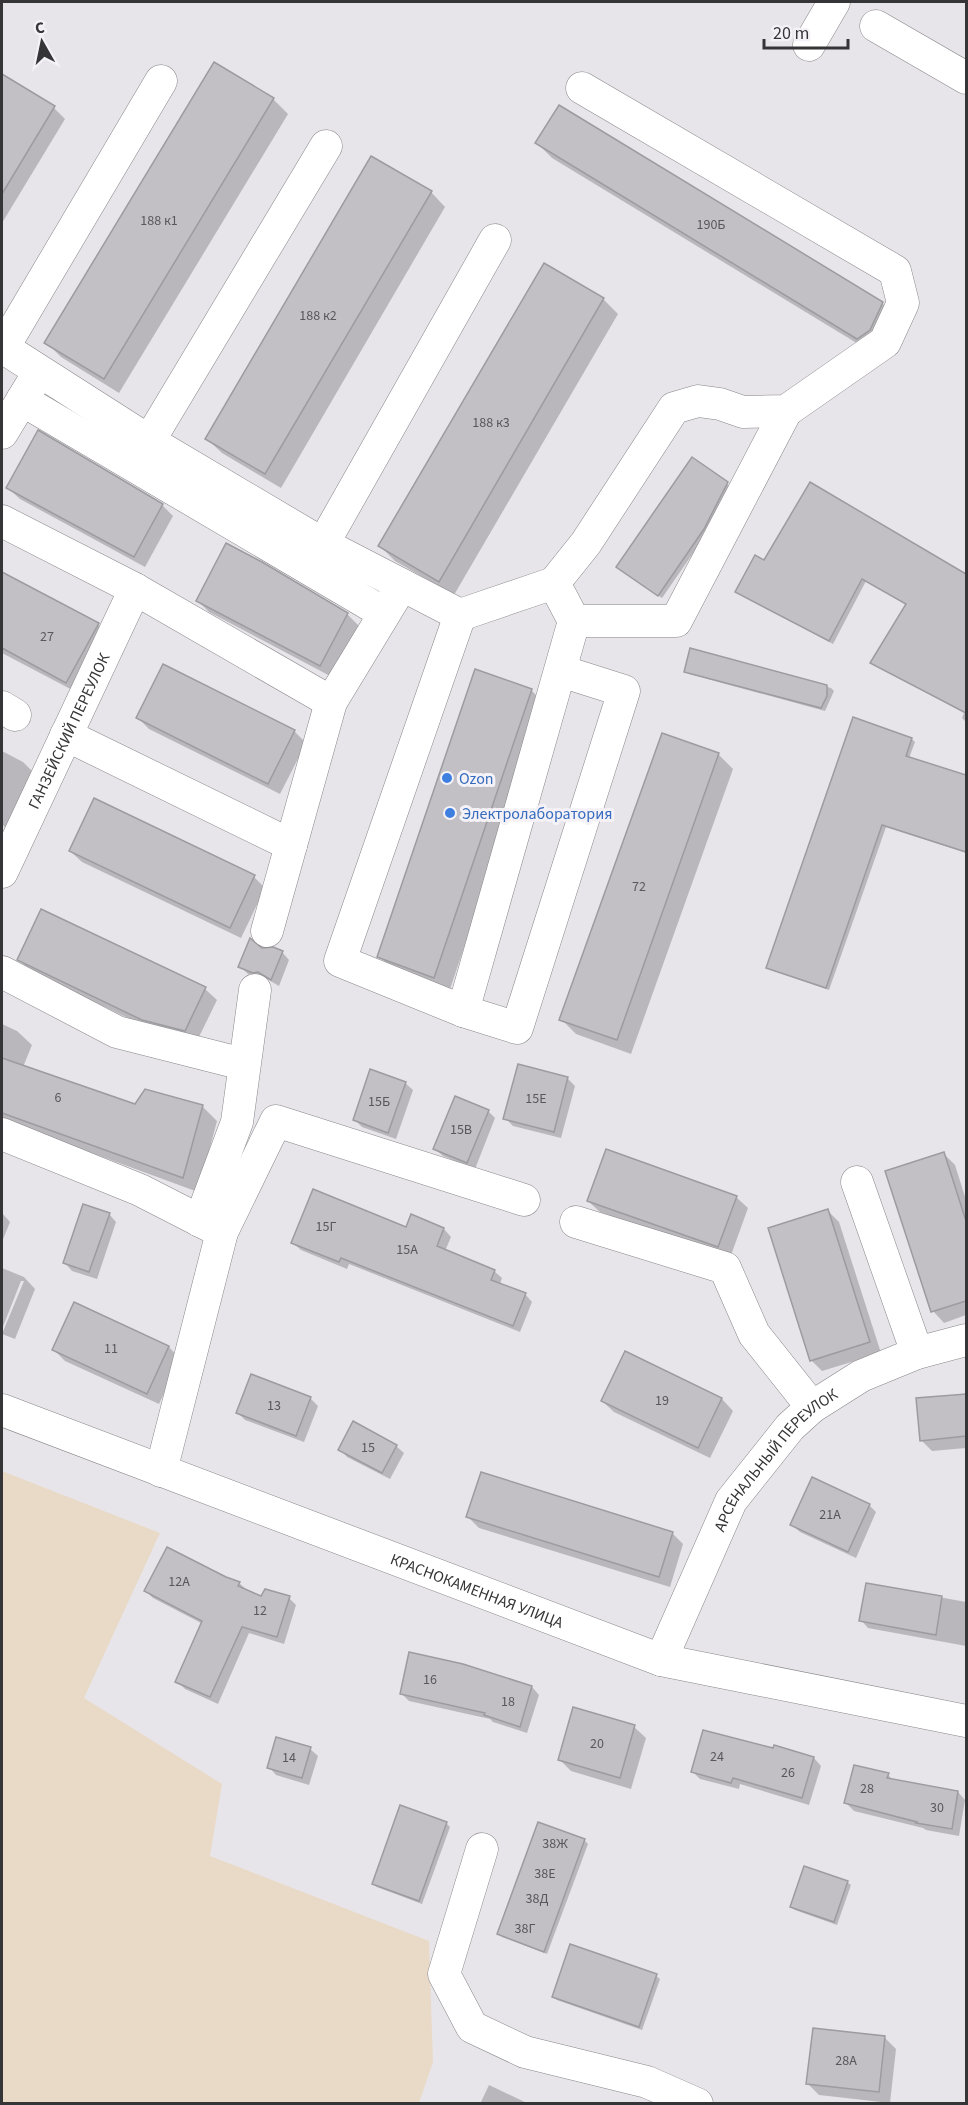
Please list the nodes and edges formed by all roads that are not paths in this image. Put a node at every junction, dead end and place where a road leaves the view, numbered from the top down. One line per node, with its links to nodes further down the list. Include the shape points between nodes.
1 (834, 2): 3 (street)
2 (876, 26): 4 (street)
3 (808, 45)
4 (966, 78)
5 (161, 81): 9 (street)
6 (582, 88): 12 (street, via 895,271 903,303 885,342)
7 (326, 146): 14 (street)
8 (495, 240): 16 (street)
9 (2, 347): 10 (street)
10 (39, 371): 11 (street); 14 (street)
11 (22, 400): 13 (street); 20 (street)
12 (786, 411): 17 (street, via 742,412 698,401 674,408 586,543); 22 (street, via 676,621)
13 (2, 433)
14 (149, 441): 16 (street)
15 (2, 521): 19 (street)
16 (323, 544): 18 (street)
17 (555, 583): 21 (street); 22 (street)
18 (402, 585): 20 (street); 21 (street)
19 (135, 589): 24 (street); 25 (street, ГАНЗЕЙСКИЙ ПЕРЕУЛОК)
20 (384, 613): 24 (street)
21 (460, 615): 31 (street, via 340,961)
22 (574, 621): 23 (street)
23 (561, 671): 31 (street); 31 (street, via 624,691 517,1028)
24 (331, 702): 26 (street)
25 (66, 735): 26 (street); 27 (street, ГАНЗЕЙСКИЙ ПЕРЕУЛОК)
26 (291, 845): 28 (street)
27 (2, 872)
28 (267, 931)
29 (2, 972): 32 (street, via 117,1032)
30 (255, 990): 32 (street)
31 (464, 1011)
32 (243, 1064): 37 (street, via 237,1122)
33 (2, 1134): 37 (street, via 140,1190)
34 (857, 1182): 39 (street)
35 (525, 1200): 37 (street, via 276,1121)
36 (576, 1222): 40 (street, via 725,1269 754,1334)
37 (211, 1227): 42 (street)
38 (966, 1340): 39 (street, АРСЕНАЛЬНЫЙ ПЕРЕУЛОК)
39 (917, 1353): 40 (street, АРСЕНАЛЬНЫЙ ПЕРЕУЛОК, via 861,1376)
40 (812, 1407): 43 (street, АРСЕНАЛЬНЫЙ ПЕРЕУЛОК, via 790,1427 731,1501)
41 (2, 1410): 42 (street, КРАСНОКАМЕННАЯ УЛИЦА)
42 (161, 1471): 43 (street, КРАСНОКАМЕННАЯ УЛИЦА)
43 (661, 1660): 44 (street, КРАСНОКАМЕННАЯ УЛИЦА)
44 (966, 1721)
45 (482, 1849): 46 (street, via 444,1974 471,2027 525,2052 647,2082)
46 (697, 2103)

